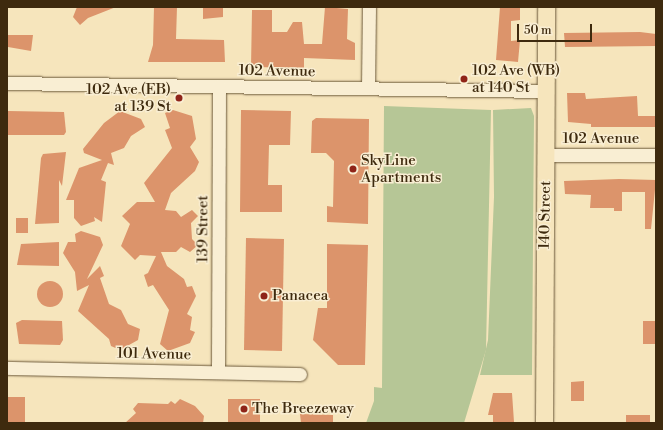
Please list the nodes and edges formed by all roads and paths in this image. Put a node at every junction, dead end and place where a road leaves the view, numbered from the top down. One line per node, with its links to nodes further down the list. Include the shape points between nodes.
1 (369, 7): 5 (street)
2 (546, 7): 6 (main road, 140 Street)
3 (7, 83): 4 (street, 102 Avenue)
4 (219, 86): 5 (street, 102 Avenue); 10 (street, 139 Street)
5 (368, 88): 6 (street, 102 Avenue)
6 (546, 91): 7 (main road, 140 Street)
7 (546, 155): 8 (street, 102 Avenue); 12 (main road, 140 Street)
8 (656, 155)
9 (7, 368): 10 (street, 101 Avenue)
10 (218, 372): 11 (street, 101 Avenue)
11 (300, 374)
12 (544, 423)

